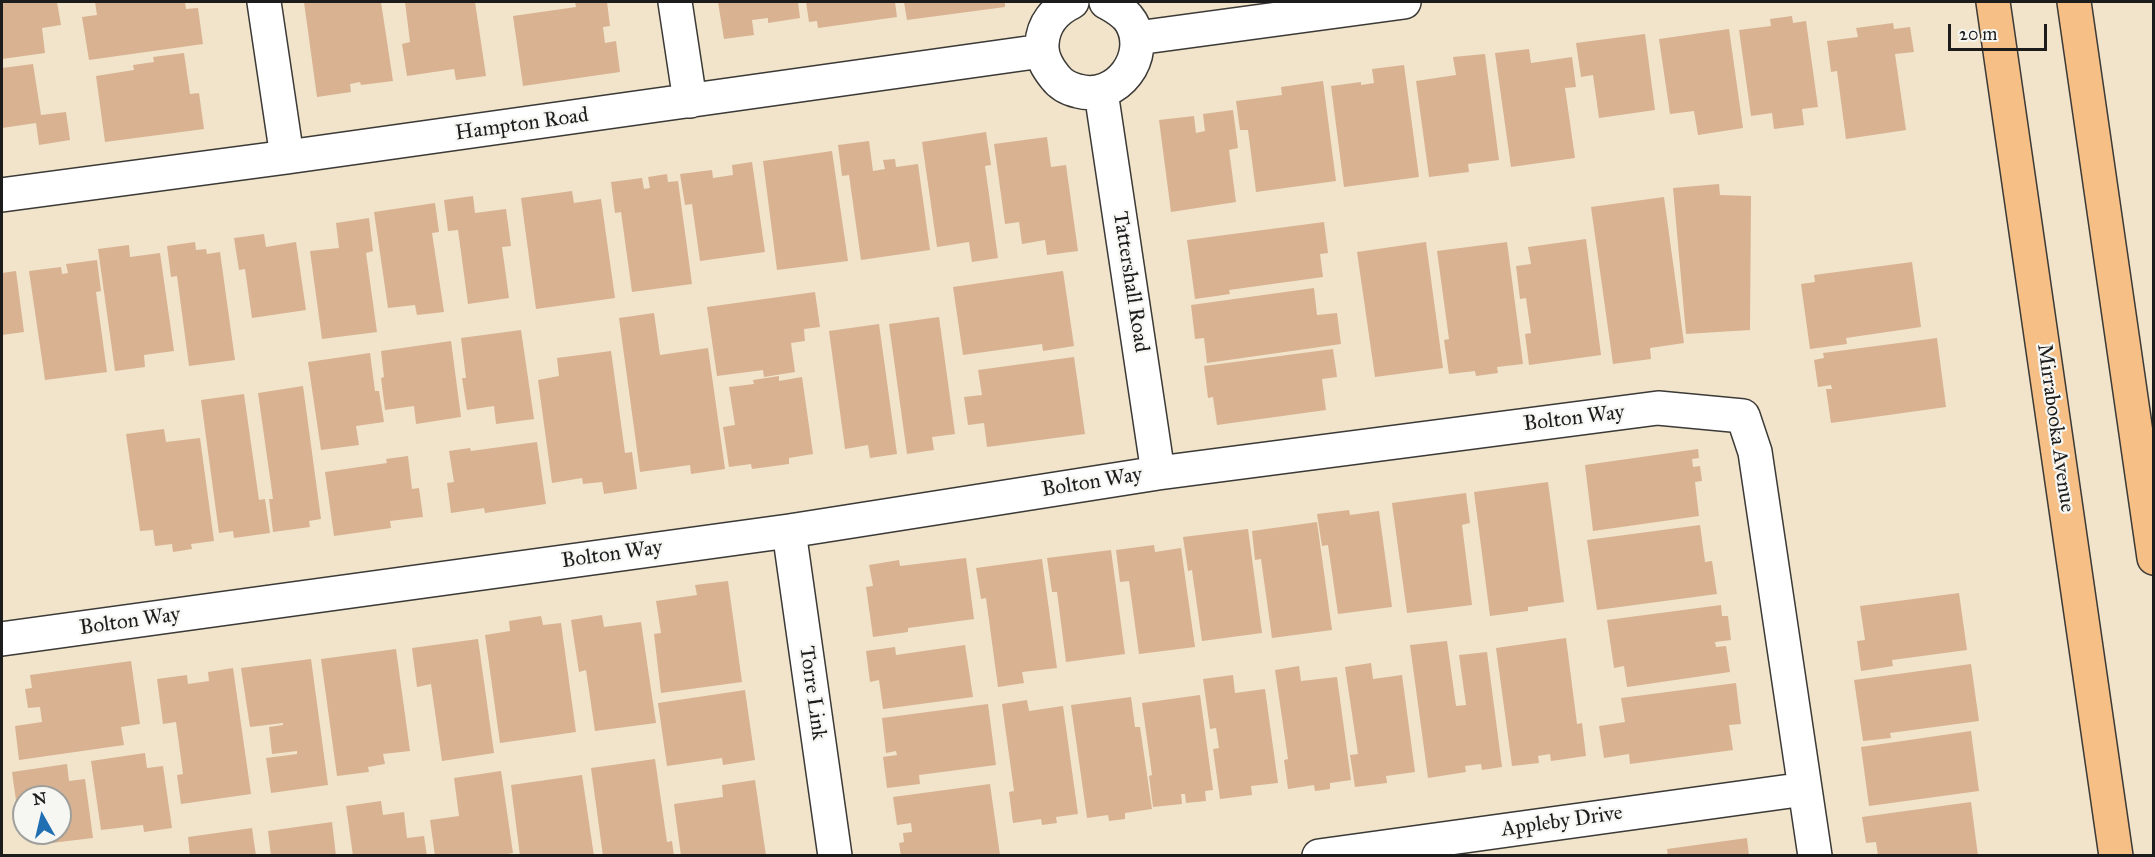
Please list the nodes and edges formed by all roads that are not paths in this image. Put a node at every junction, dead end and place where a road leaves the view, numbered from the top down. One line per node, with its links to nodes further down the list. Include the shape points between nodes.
1 (264, 2): 12 (street)
2 (675, 2): 11 (street)
3 (1072, 2): 9 (street, via 1048,22)
4 (1106, 2): 8 (street, via 1131,22)
5 (1404, 2): 8 (street)
6 (1993, 2): 22 (main road, Mirrabooka Avenue)
7 (2073, 2): 16 (main road)
8 (1137, 38): 10 (street, via 1136,56 1129,71 1116,85)
9 (1042, 51): 10 (street, via 1047,67 1069,89); 11 (street, Hampton Road)
10 (1101, 92): 14 (street, Tattershall Road)
11 (690, 101): 12 (street, Hampton Road)
12 (287, 158): 13 (street, Hampton Road)
13 (2, 195)
14 (1158, 473): 15 (street, Bolton Way); 18 (street, Bolton Way, via 1658,408 1743,416 1755,452)
15 (789, 531): 17 (street, Bolton Way); 19 (street, Torre Link)
16 (2154, 558)
17 (2, 639)
18 (1805, 789): 20 (street, Appleby Drive); 21 (street, Bolton Way)
19 (835, 855)
20 (1319, 855)
21 (1815, 855)
22 (2116, 855)

